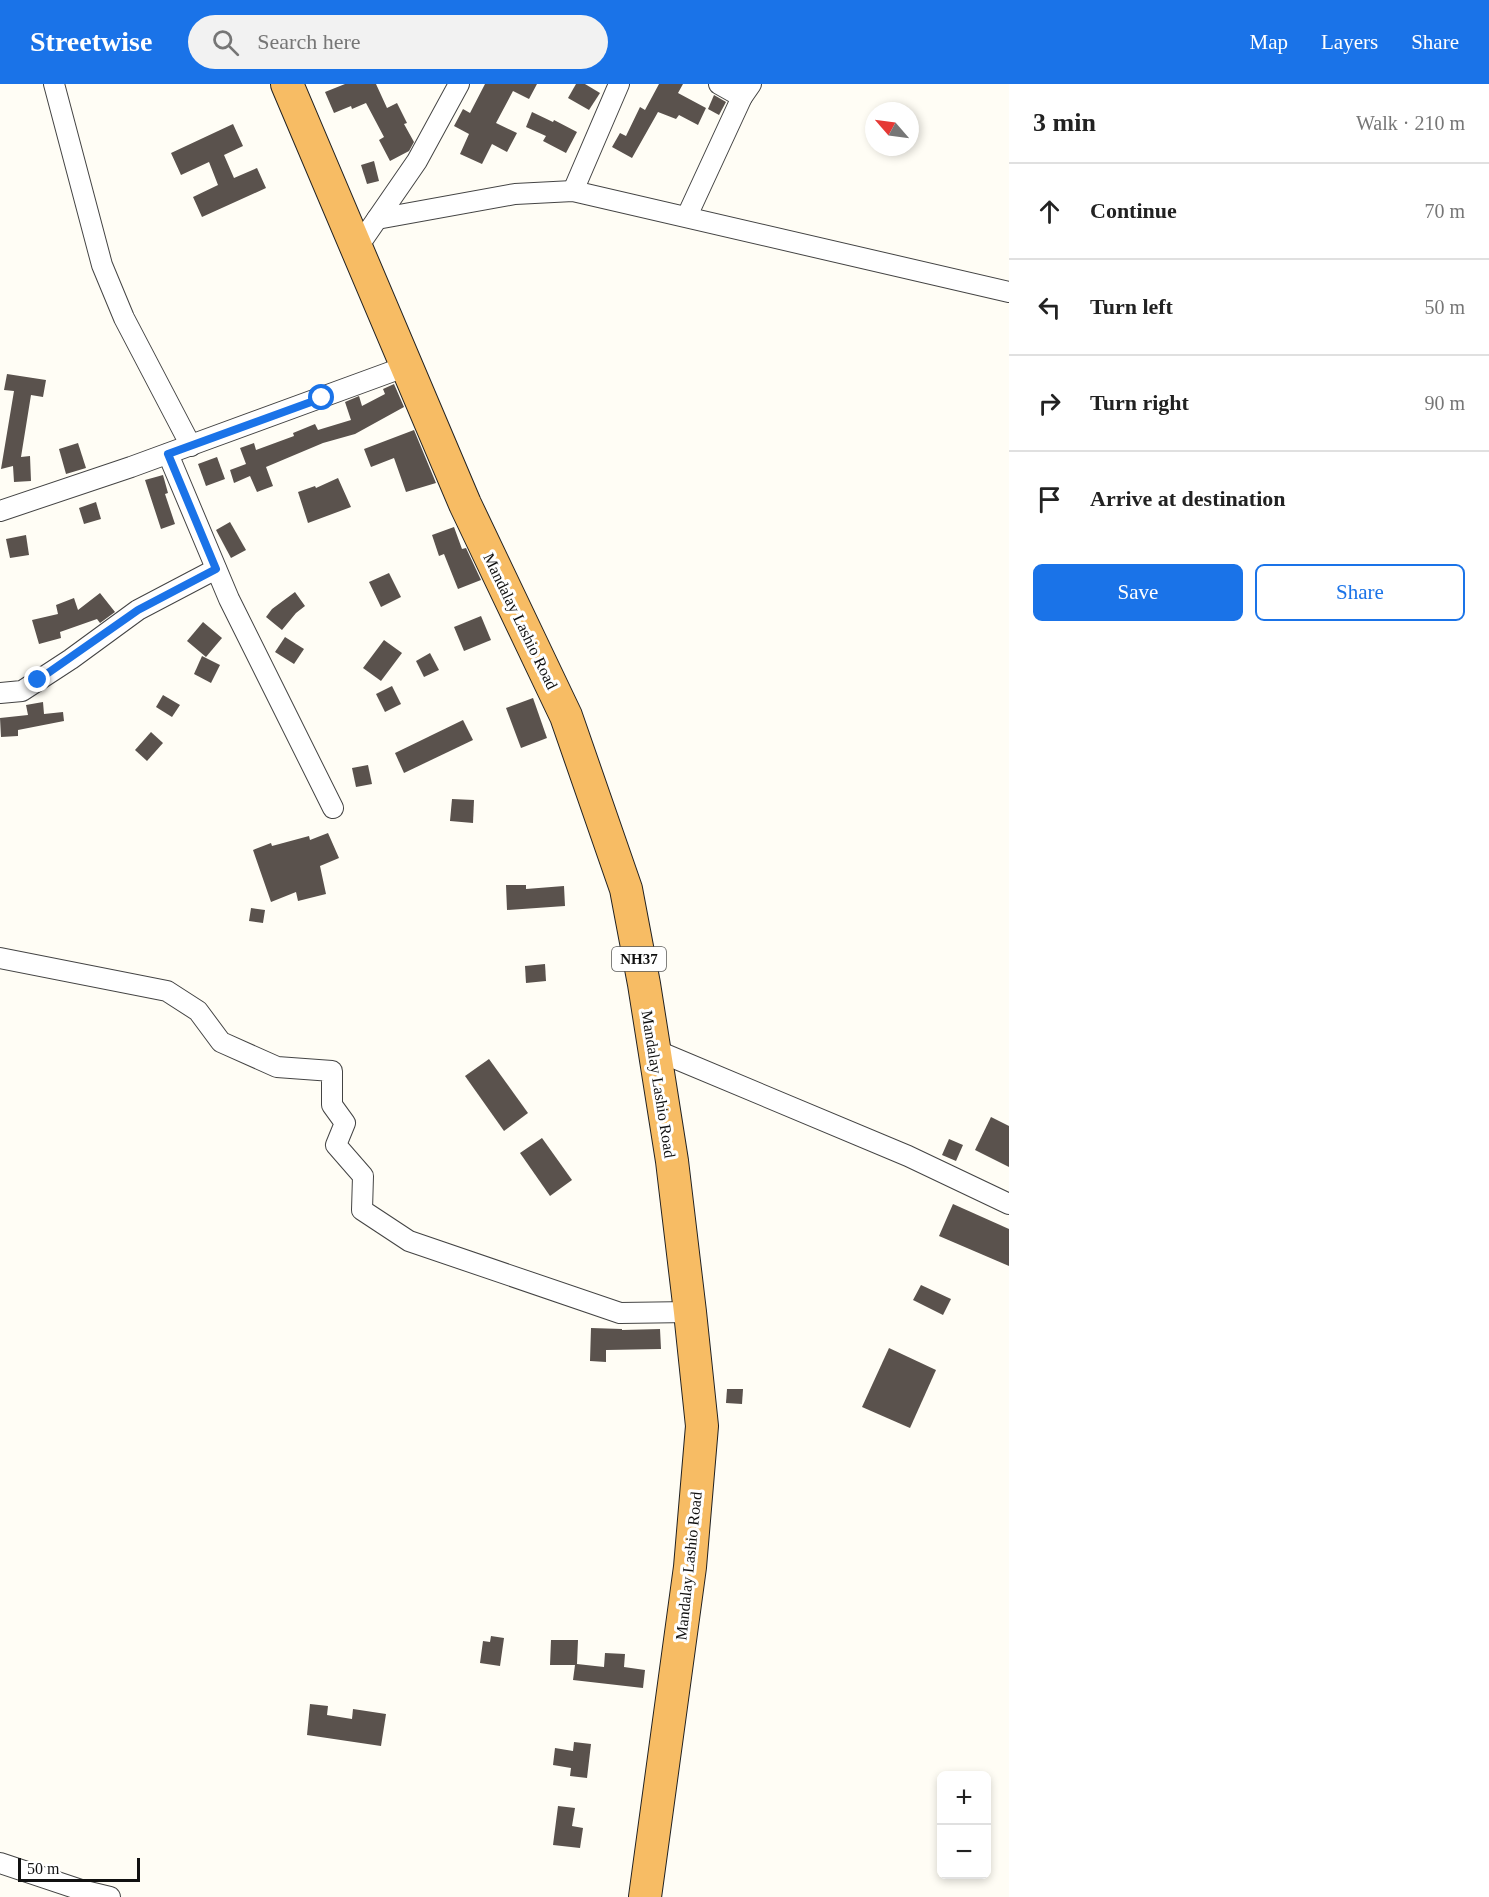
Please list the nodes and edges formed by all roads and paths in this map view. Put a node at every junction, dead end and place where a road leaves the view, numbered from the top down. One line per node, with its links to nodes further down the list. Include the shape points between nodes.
1 (54, 84): 13 (street, via 102,266 124,318)
2 (287, 84): 10 (highway, Mandalay Lashio Road / NH37)
3 (459, 84): 9 (street, via 417,161)
4 (619, 84): 7 (street)
5 (719, 84): 6 (street)
6 (746, 90): 8 (street)
7 (573, 191): 8 (street); 9 (street, via 515,194)
8 (687, 216): 11 (street)
9 (377, 219): 10 (street)
10 (357, 248): 12 (highway, Mandalay Lashio Road / NH37)
11 (1009, 292)
12 (407, 366): 13 (street); 20 (highway, Mandalay Lashio Road / NH37, via 465,504 566,716 626,889)
13 (191, 446): 14 (street)
14 (168, 454): 15 (street); 16 (street)
15 (0, 511)
16 (216, 569): 17 (street, via 138,610 22,690); 18 (street)
17 (0, 693)
18 (333, 808)
19 (0, 958): 22 (street, via 168,991 198,1011 221,1042 277,1067 332,1071 332,1105 345,1123 336,1145 363,1176 362,1210 409,1241 620,1312)
20 (655, 1050): 21 (street, via 908,1156); 22 (highway, Mandalay Lashio Road / NH37)
21 (1009, 1204)
22 (690, 1312): 25 (highway, Mandalay Lashio Road / NH37, via 702,1426 690,1568)
23 (0, 1863): 24 (street)
24 (110, 1897)
25 (645, 1897)

